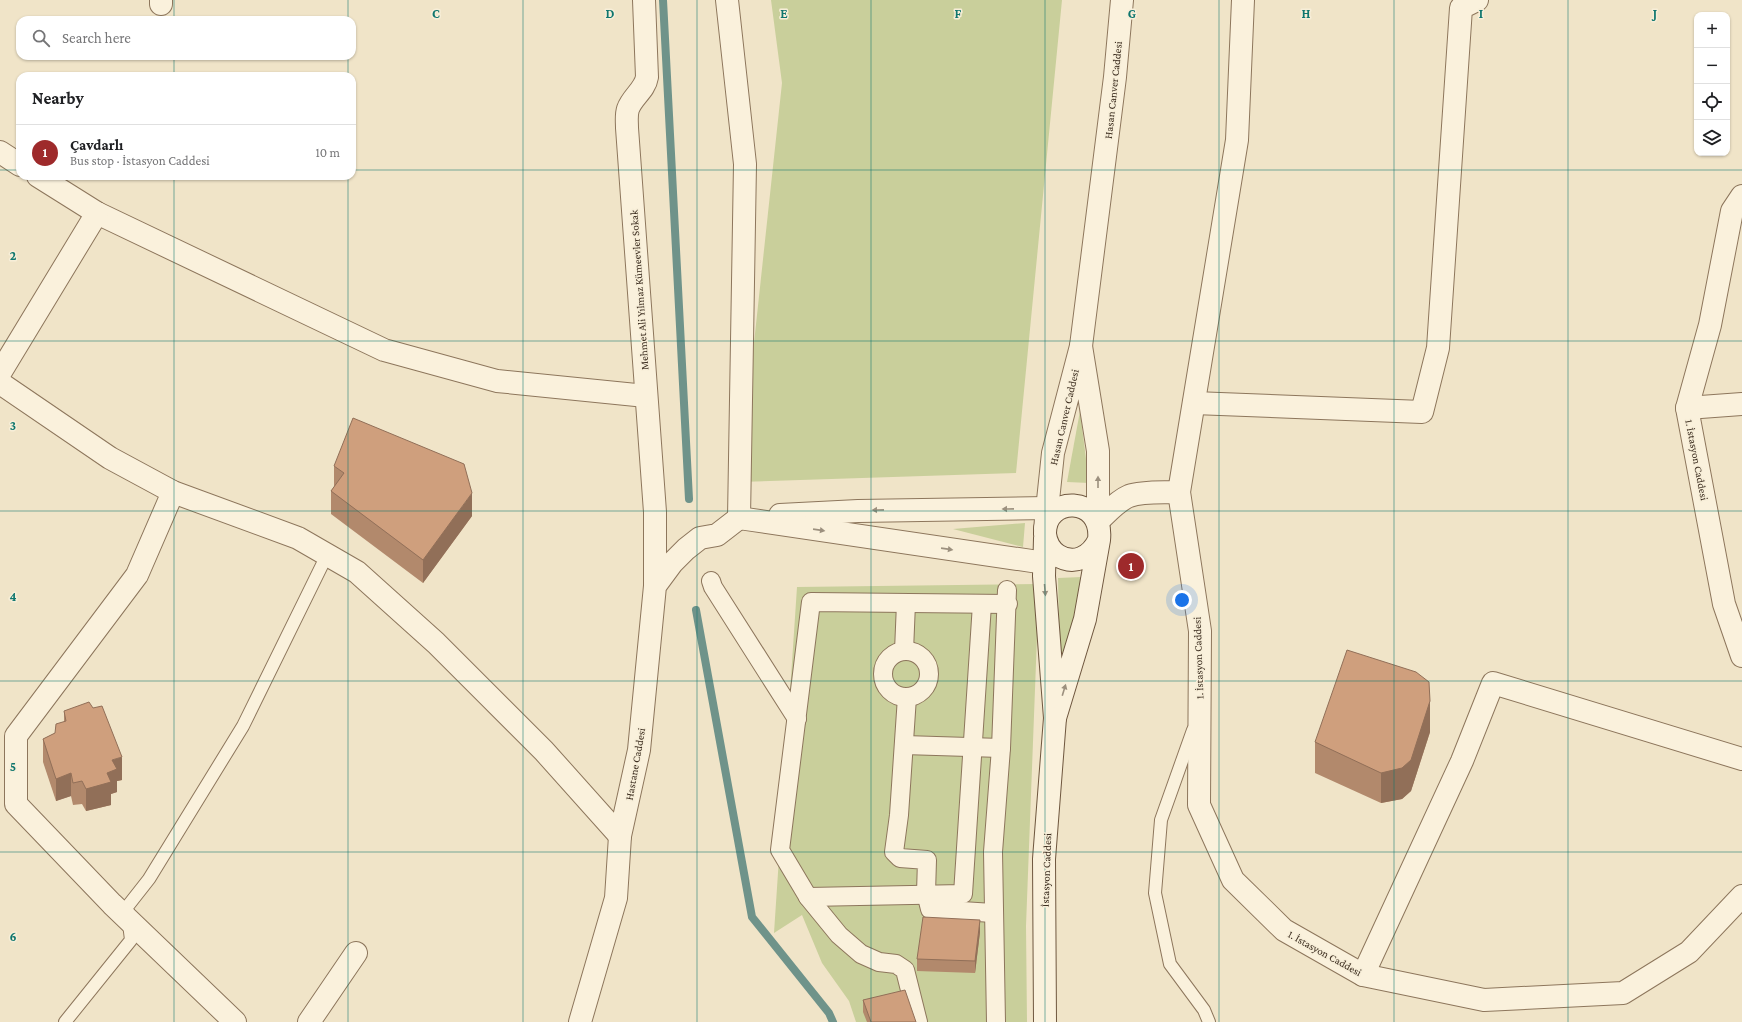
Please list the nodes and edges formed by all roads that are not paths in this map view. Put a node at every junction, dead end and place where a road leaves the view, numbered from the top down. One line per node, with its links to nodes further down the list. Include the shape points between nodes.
1 (644, 0): 14 (street, Mehmet Ali Yılmaz Kümeevler Sokak, via 647,77 646,83 632,99 627,110 627,128)
2 (727, 0): 20 (street, via 745,164)
3 (1122, 0): 11 (street, Hasan Canver Caddesi, via 1115,77)
4 (1243, 0): 15 (street, 1. İstasyon Caddesi, via 1237,140)
5 (1477, 0): 15 (street, via 1461,8 1438,348 1422,412)
6 (0, 152): 7 (street)
7 (16, 162)
8 (44, 180): 10 (street)
9 (1742, 196): 17 (street, 1. İstasyon Caddesi, via 1732,211 1710,325)
10 (97, 213): 12 (street); 14 (street, via 384,350 497,381)
11 (1081, 346): 21 (street, Hasan Canver Caddesi, via 1053,453); 22 (street, Hasan Canver Caddesi, one-way to 11, via 1098,450)
12 (0, 373)
13 (0, 383): 18 (street, via 110,458)
14 (646, 396): 26 (street, Mehmet Ali Yılmaz Kümeevler Sokak, via 655,512)
15 (1194, 403): 19 (street, 1. İstasyon Caddesi)
16 (1742, 404): 17 (street)
17 (1687, 408): 29 (street, 1. İstasyon Caddesi)
18 (173, 492): 23 (street, via 298,538); 45 (street, via 137,575 16,736 16,804)
19 (1179, 492): 22 (street, via 1128,496 1118,503); 33 (street, 1. İstasyon Caddesi, via 1200,631)
20 (738, 518): 21 (street, one-way to 20, via 858,510); 24 (street, one-way to 24); 26 (street, via 717,535 700,538 686,548)
21 (1046, 525): 22 (street, via 1052,514 1067,506 1076,505 1092,514); 22 (street, via 1048,546 1053,553 1070,560 1079,560 1095,549); 24 (street, İstasyon Caddesi)
22 (1098, 531): 34 (street, İstasyon Caddesi, one-way to 22, via 1085,620)
23 (327, 555): 40 (street, via 357,572 436,643 544,751); 45 (lane, via 243,726 149,880 127,907)
24 (1045, 563): 34 (street, İstasyon Caddesi, one-way to 34)
25 (711, 581): 35 (street)
26 (655, 586): 40 (street, Hastane Caddesi, via 639,750)
27 (906, 602): 28 (street); 30 (street); 35 (street, via 811,602)
28 (982, 604): 37 (street); 38 (street, via 1007,597)
29 (1733, 604): 31 (street, 1. İstasyon Caddesi)
30 (904, 651): 32 (street, via 890,656 883,669 883,677 889,690 895,695); 32 (street, via 922,658 929,668 924,690)
31 (1742, 656)
32 (907, 697): 36 (street)
33 (1199, 712): 47 (street, 1. İstasyon Caddesi, via 1199,805 1233,880 1284,930); 55 (lane, via 1161,820 1155,893 1170,964 1204,1010)
34 (1055, 718): 54 (street, İstasyon Caddesi, via 1044,859)
35 (796, 719): 43 (street, via 780,850)
36 (904, 745): 37 (street); 41 (street, via 894,852 900,858 927,860)
37 (973, 747): 38 (street); 41 (street, via 963,894)
38 (1001, 748): 44 (street, via 993,852)
39 (1742, 759): 47 (street, via 1493,683 1462,761)
40 (620, 836): 51 (street, Hastane Caddesi, via 616,898)
41 (926, 893): 43 (street); 44 (street, via 930,909)
42 (1742, 896): 47 (street, 1. İstasyon Caddesi, via 1689,952 1623,994 1484,1000)
43 (808, 897): 52 (street, via 839,935 861,954 879,962 896,964 905,970)
44 (993, 913): 53 (street)
45 (127, 918): 48 (lane, via 130,940); 49 (street)
46 (356, 953): 50 (street)
47 (1363, 975)
48 (65, 1022)
49 (235, 1022)
50 (309, 1022)
51 (580, 1022)
52 (918, 1022)
53 (996, 1022)
54 (1045, 1022)
55 (1209, 1022)

